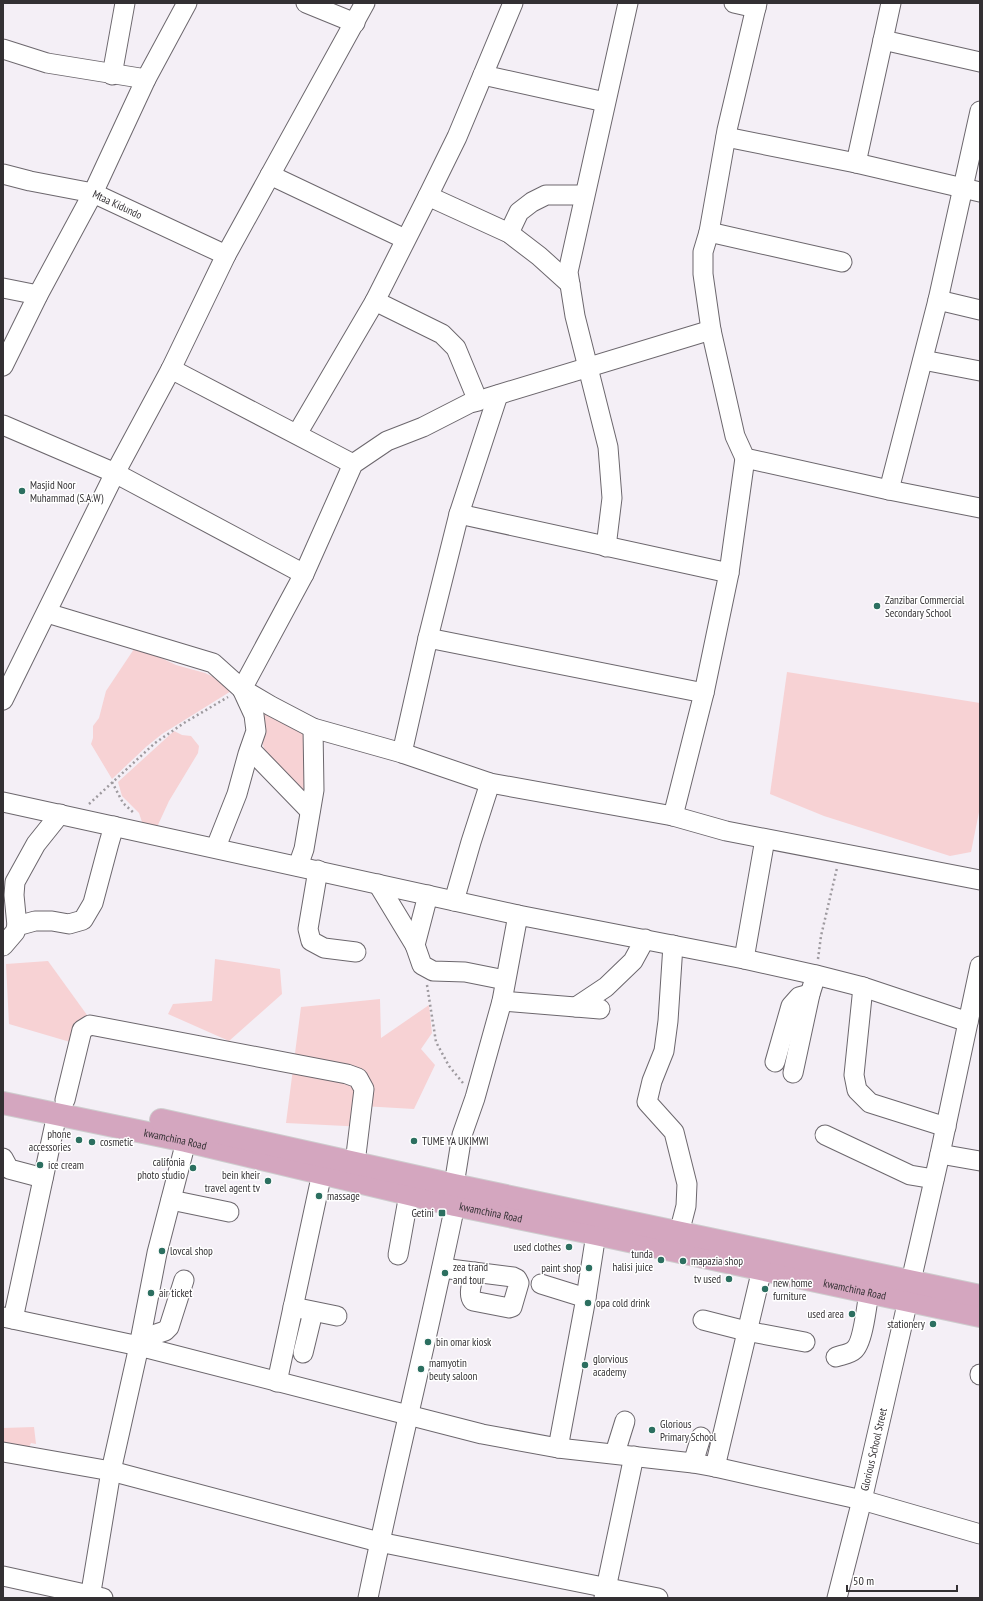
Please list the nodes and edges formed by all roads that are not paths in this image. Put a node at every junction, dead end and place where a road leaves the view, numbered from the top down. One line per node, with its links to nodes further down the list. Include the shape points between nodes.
1 (125, 3): 14 (street)
2 (187, 3): 16 (street)
3 (306, 3): 10 (street)
4 (365, 3): 10 (street)
5 (513, 3): 15 (street)
6 (628, 3): 17 (street)
7 (734, 3): 9 (street)
8 (891, 3): 11 (street)
9 (757, 6): 19 (street)
10 (355, 23): 22 (street)
11 (883, 40): 13 (street); 20 (street)
12 (3, 49): 14 (street, via 47,63)
13 (980, 62)
14 (112, 75): 16 (street)
15 (483, 75): 17 (street); 26 (street)
16 (146, 79): 24 (street)
17 (605, 102): 25 (street)
18 (980, 111): 23 (street)
19 (726, 137): 20 (street); 27 (street)
20 (856, 163): 23 (street)
21 (3, 174): 24 (street, Mtaa Kidundo)
22 (270, 175): 29 (street); 30 (street)
23 (971, 190): 35 (street)
24 (93, 193): 30 (street, Mtaa Kidundo); 34 (street)
25 (584, 195): 28 (street, via 546,195 532,202 519,212); 32 (street, via 568,272)
26 (428, 196): 28 (street); 29 (street)
27 (709, 232): 31 (street); 38 (street, via 703,252 703,274)
28 (509, 233): 32 (street)
29 (406, 240): 36 (street)
30 (226, 255): 42 (street)
31 (842, 262)
32 (570, 284): 41 (street, via 574,316)
33 (3, 288): 34 (street)
34 (38, 295): 40 (street)
35 (938, 300): 37 (street); 39 (street)
36 (375, 301): 45 (street, via 442,334 456,348); 47 (street)
37 (980, 310)
38 (711, 330): 41 (street); 48 (street, via 735,436)
39 (923, 360): 43 (street); 51 (street)
40 (3, 366)
41 (587, 366): 44 (street); 54 (street, via 608,447 612,498)
42 (171, 369): 47 (street); 50 (street)
43 (980, 371)
44 (498, 394): 45 (street); 53 (street)
45 (478, 401): 49 (street, via 387,441)
46 (3, 425): 50 (street)
47 (297, 434): 49 (street)
48 (745, 458): 51 (street); 55 (street)
49 (353, 464): 56 (street)
50 (115, 473): 56 (street); 57 (street)
51 (889, 490): 52 (street)
52 (980, 508)
53 (459, 514): 54 (street); 58 (street)
54 (606, 547): 55 (street)
55 (728, 573): 61 (street)
56 (304, 574): 60 (street)
57 (47, 613): 59 (street); 60 (street, via 213,663)
58 (428, 638): 61 (street); 64 (street)
59 (6, 688)
60 (242, 689): 62 (street); 63 (street, via 254,716 256,731)
61 (704, 693): 69 (street)
62 (313, 728): 64 (street); 67 (street, via 315,784)
63 (250, 749): 67 (street); 72 (street, via 237,794)
64 (402, 753): 65 (street)
65 (490, 782): 69 (street); 78 (street)
66 (3, 802): 68 (street)
67 (310, 811): 73 (street, via 304,849)
68 (60, 814): 70 (street); 80 (street, via 36,844 15,882)
69 (673, 816): 71 (street)
70 (114, 826): 72 (street); 80 (street, via 93,903 83,920 68,924 35,921)
71 (765, 839): 75 (street); 86 (street)
72 (216, 847): 73 (street)
73 (298, 866): 74 (street)
74 (318, 870): 76 (street); 85 (street, via 308,929 311,941 324,948)
75 (980, 880)
76 (378, 884): 77 (street); 82 (street)
77 (428, 895): 78 (street); 82 (street)
78 (454, 901): 79 (street)
79 (518, 915): 81 (street); 89 (street)
80 (17, 926): 84 (street, via 16,932)
81 (645, 940): 83 (street); 93 (street, via 633,961 606,987)
82 (415, 945): 89 (street, via 422,965 433,971 465,972)
83 (673, 945): 86 (street); 116 (street, via 664,1051 647,1102 674,1132 687,1184 686,1206)
84 (3, 946)
85 (356, 952)
86 (744, 959): 88 (street)
87 (980, 966): 95 (street, Glorious School Street)
88 (816, 975): 90 (street); 91 (street)
89 (505, 980): 92 (street)
90 (863, 987): 95 (street); 101 (street, via 854,1075 857,1090 870,1103)
91 (810, 994): 96 (street, via 799,997 791,1006); 97 (street)
92 (502, 1001): 93 (street); 112 (street, via 462,1135)
93 (576, 1007): 94 (street)
94 (600, 1009)
95 (968, 1022): 101 (street, Glorious School Street)
96 (775, 1062)
97 (793, 1072)
98 (3, 1087): 100 (main road, kwamchina Road)
99 (3, 1103): 100 (main road, kwamchina Road)
100 (61, 1107): 102 (main road, kwamchina Road); 107 (street, via 82,1030 90,1025 348,1074 358,1078 364,1089); 109 (street)
101 (946, 1127): 104 (street, Glorious School Street)
102 (188, 1133): 107 (main road, kwamchina Road); 108 (main road, kwamchina Road); 113 (street)
103 (824, 1135): 110 (street, via 910,1175)
104 (940, 1154): 106 (street); 110 (street, Glorious School Street)
105 (3, 1158): 109 (street, via 10,1169)
106 (980, 1161)
107 (355, 1163): 112 (main road, kwamchina Road)
108 (322, 1174): 111 (main road, kwamchina Road); 128 (street)
109 (43, 1178): 132 (street)
110 (934, 1180): 124 (street, Glorious School Street)
111 (409, 1194): 112 (main road, kwamchina Road); 118 (street)
112 (455, 1196): 115 (main road, kwamchina Road); 117 (main road, kwamchina Road); 119 (street)
113 (171, 1200): 114 (street); 136 (street, via 157,1253)
114 (229, 1212)
115 (624, 1230): 116 (main road, kwamchina Road); 117 (main road, kwamchina Road); 120 (main road, kwamchina Road)
116 (678, 1233): 124 (main road, kwamchina Road)
117 (596, 1234): 127 (street)
118 (398, 1255)
119 (442, 1268): 121 (street); 140 (street)
120 (762, 1268): 125 (main road, kwamchina Road); 134 (street)
121 (475, 1272)
122 (184, 1280): 136 (street, via 169,1326 165,1331 153,1335)
123 (541, 1284): 127 (street)
124 (910, 1290): 125 (main road, kwamchina Road); 126 (main road, kwamchina Road); 131 (main road, kwamchina Road); 149 (street, Glorious School Street)
125 (869, 1292): 138 (street, via 858,1345 854,1351)
126 (980, 1296)
127 (586, 1298): 143 (street)
128 (293, 1307): 129 (street); 139 (street)
129 (313, 1312): 130 (street); 137 (street)
130 (337, 1316)
131 (980, 1316)
132 (6, 1319): 136 (street)
133 (702, 1320): 134 (street)
134 (746, 1331): 135 (street); 147 (street)
135 (805, 1342)
136 (143, 1348): 139 (street); 148 (street)
137 (303, 1353)
138 (836, 1357)
139 (277, 1382): 140 (street)
140 (407, 1416): 143 (street, via 482,1434); 151 (street)
141 (625, 1421): 145 (street)
142 (701, 1437): 146 (street)
143 (558, 1448): 145 (street)
144 (3, 1452): 148 (street)
145 (624, 1455): 146 (street); 153 (street)
146 (693, 1463): 147 (street)
147 (715, 1467): 149 (street)
148 (111, 1471): 151 (street); 154 (street)
149 (862, 1500): 150 (street); 157 (street, Glorious School Street)
150 (980, 1534)
151 (379, 1542): 153 (street); 155 (street)
152 (3, 1576): 154 (street)
153 (605, 1592): 156 (street)
154 (95, 1597)
155 (368, 1598)
156 (658, 1598)
157 (837, 1598)

